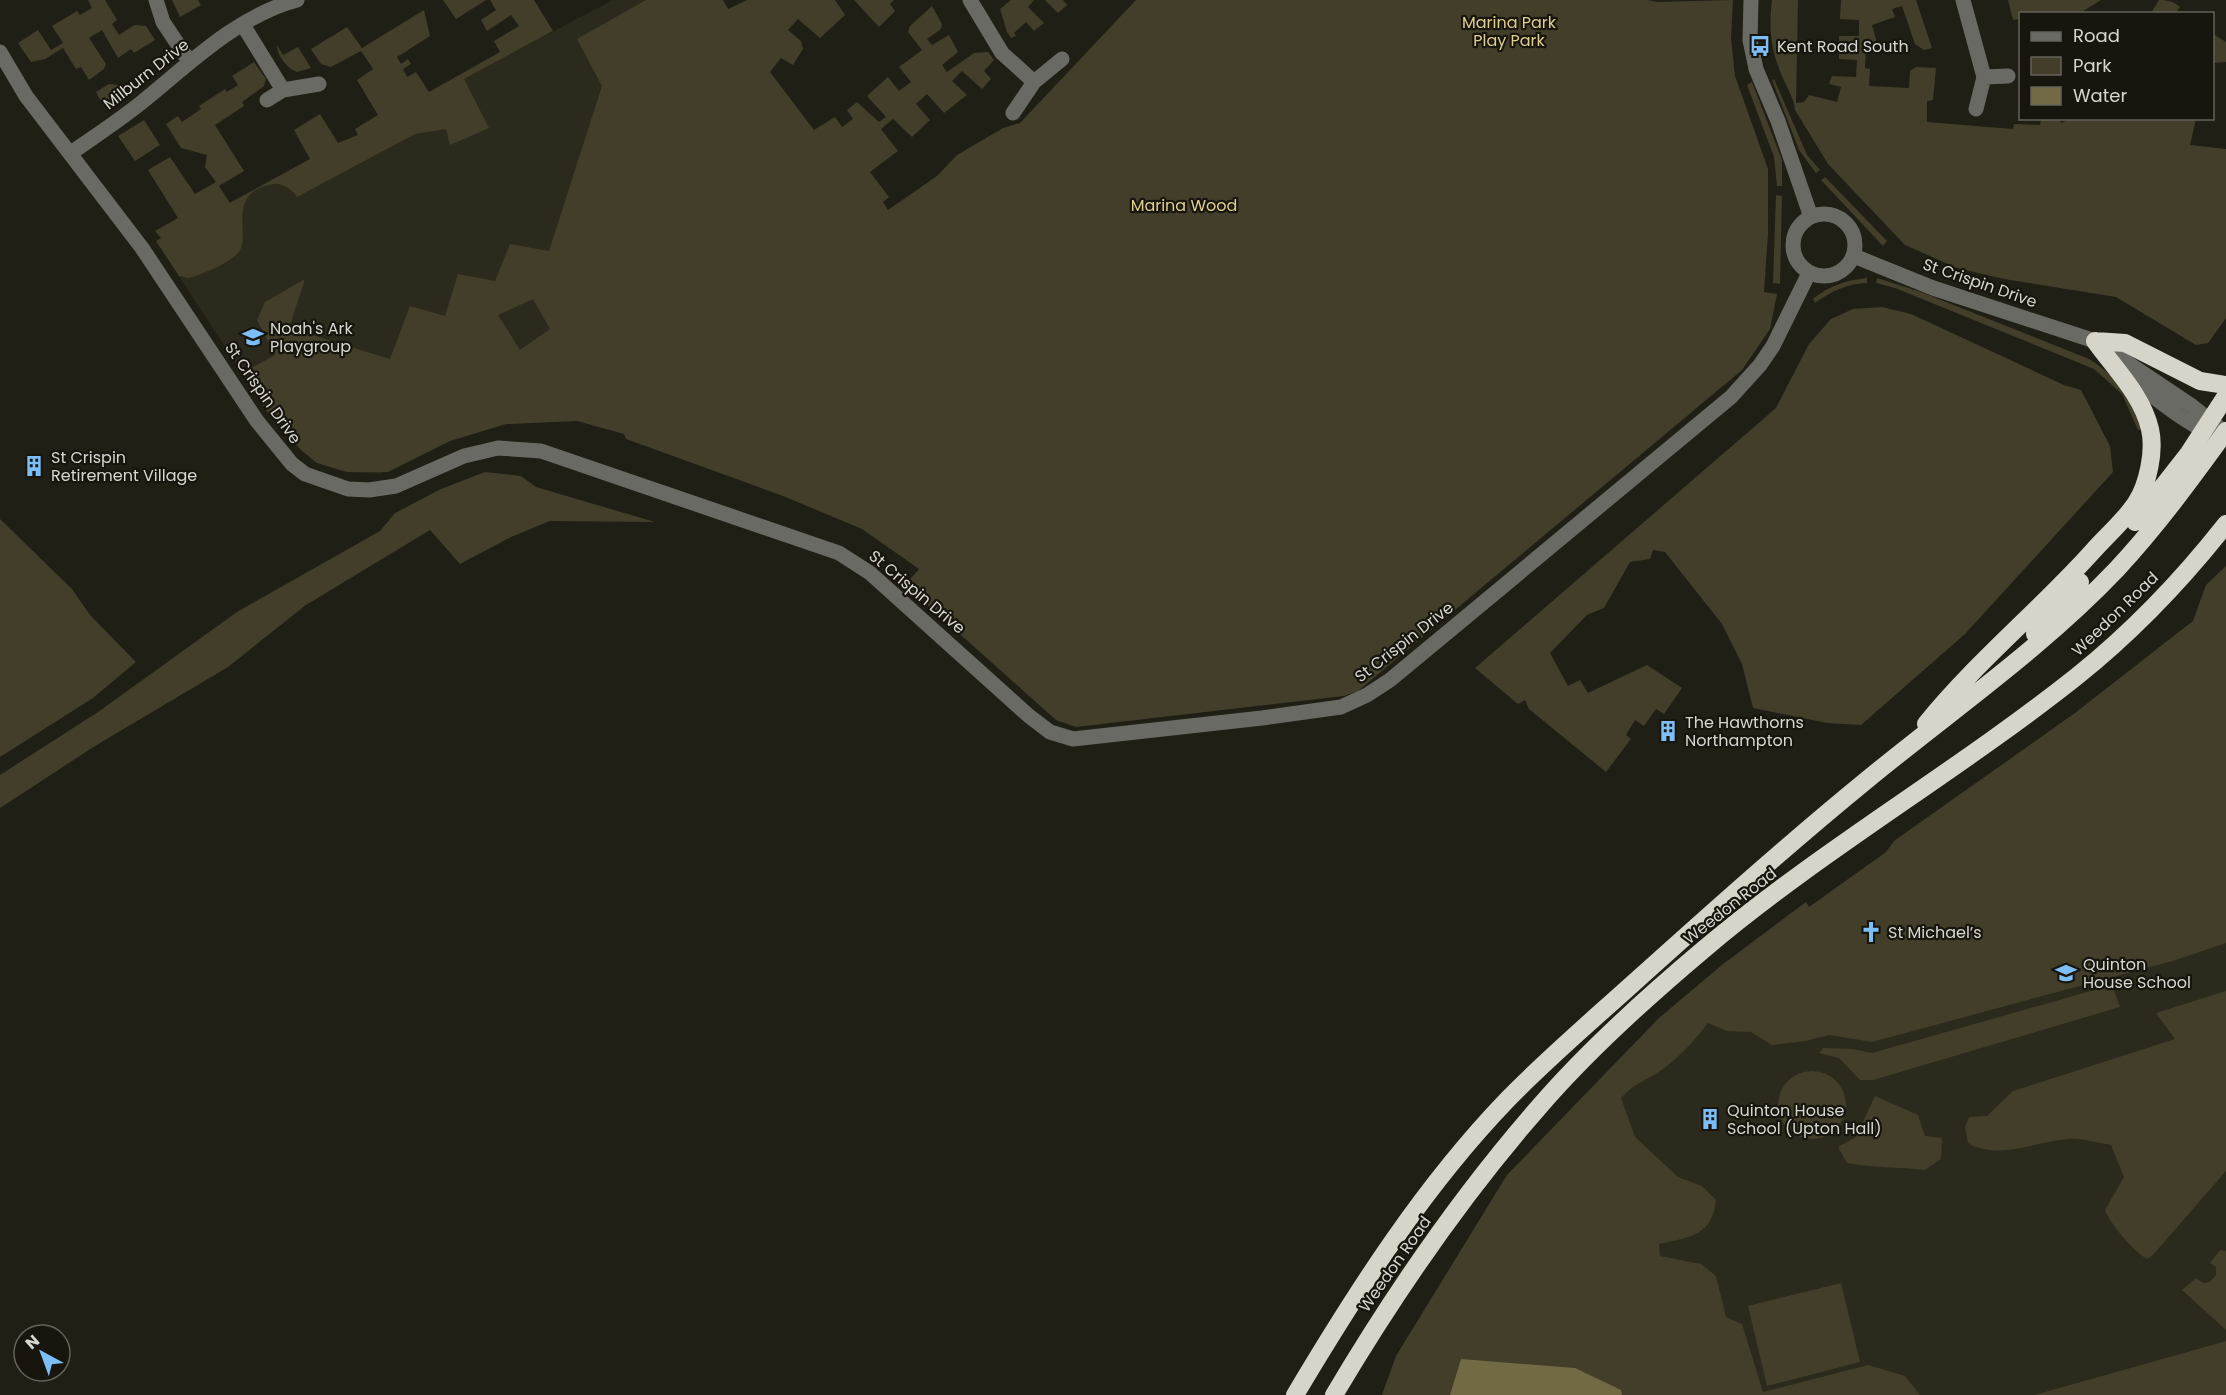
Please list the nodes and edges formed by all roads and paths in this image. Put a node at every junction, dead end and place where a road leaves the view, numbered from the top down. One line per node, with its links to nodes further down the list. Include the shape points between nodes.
1 (156, 0): 9 (street, via 163,22)
2 (297, 0): 6 (street, Milburn Drive, via 275,6)
3 (970, 0): 12 (street, via 1002,53)
4 (1751, 0): 19 (street, via 1750,40 1756,69)
5 (1963, 0): 11 (street)
6 (243, 25): 9 (street, Milburn Drive); 14 (street)
7 (0, 52): 18 (street, St Crispin Drive, via 26,96)
8 (1062, 59): 12 (street)
9 (189, 61): 18 (street, Milburn Drive, via 141,103)
10 (2008, 76): 11 (street)
11 (1984, 77): 16 (street)
12 (1034, 82): 17 (street)
13 (319, 84): 14 (street)
14 (283, 90): 15 (street)
15 (267, 100)
16 (1976, 109)
17 (1013, 113)
18 (71, 153): 21 (street, St Crispin Drive, via 142,248 257,421 305,474 348,489 369,490 396,486 465,456 498,448 541,451 780,533 839,554 870,573 1029,716 1050,732 1073,739 1341,707 1367,696 1731,397 1773,346)
19 (1810, 217): 20 (street, via 1835,215 1846,222 1856,244); 21 (street, via 1800,224 1792,247 1795,259)
20 (1854, 256): 21 (street, via 1838,274 1826,278); 22 (street, St Crispin Drive, via 1933,288)
21 (1809, 273)
22 (2095, 341): 23 (highway, via 2125,342 2200,381); 25 (street, St Crispin Drive, via 2136,382); 27 (highway, via 2139,398 2150,429 2152,443 2146,480 2136,503 2079,567 1946,699)
23 (2226, 385)
24 (2226, 396): 25 (highway, Weedon Road)
25 (2220, 432): 27 (highway, Weedon Road, via 2159,520 2117,569 2008,669)
26 (2226, 524): 29 (highway, Weedon Road, via 2196,562 2078,675 1723,934 1614,1031 1540,1105 1472,1188 1384,1312)
27 (1904, 751): 28 (highway, Weedon Road, via 1690,932 1508,1098 1438,1182 1351,1300)
28 (1294, 1395)
29 (1334, 1395)

